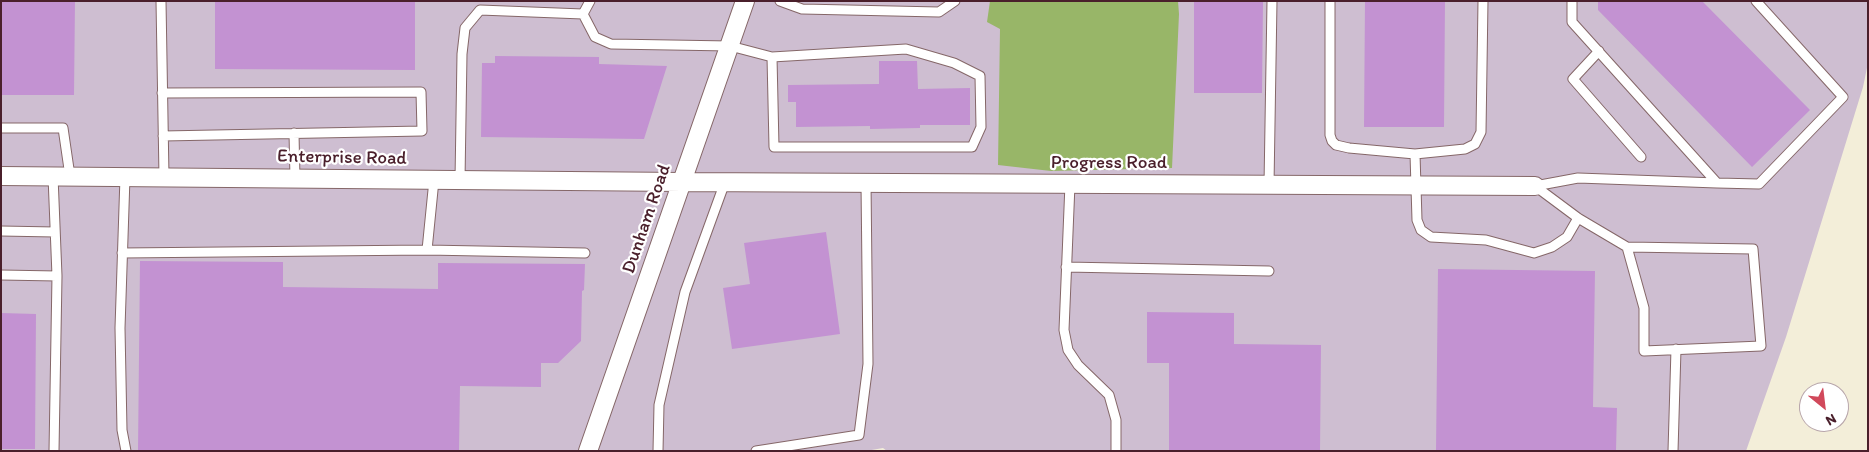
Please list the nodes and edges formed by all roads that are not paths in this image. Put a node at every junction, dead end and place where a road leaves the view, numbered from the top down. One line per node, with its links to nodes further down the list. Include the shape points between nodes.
1 (161, 1): 16 (lane)
2 (590, 1): 12 (lane)
3 (745, 1): 13 (street, Dunham Road)
4 (955, 1): 10 (lane, via 939,12 802,9)
5 (1272, 1): 34 (lane)
6 (1330, 1): 20 (lane, via 1332,141 1349,148)
7 (1483, 1): 20 (lane, via 1481,132 1475,144 1465,149)
8 (1572, 1): 14 (lane, via 1572,22)
9 (1756, 1): 32 (lane, via 1843,97 1759,184)
10 (782, 2)
11 (478, 6): 12 (lane); 28 (lane, via 465,28 462,54)
12 (583, 14): 13 (lane, via 595,37 611,44)
13 (730, 46): 15 (lane); 29 (street, Dunham Road)
14 (1599, 51): 21 (lane, via 1573,79); 32 (lane)
15 (772, 56): 15 (lane, via 774,147 972,147 981,128 980,76 954,63 906,49)
16 (162, 93): 18 (lane, via 421,92 422,131); 19 (lane)
17 (1, 128): 23 (lane, via 63,128)
18 (294, 133): 19 (lane); 26 (lane)
19 (163, 136): 25 (lane)
20 (1415, 154): 35 (lane)
21 (1641, 157)
22 (1, 176): 23 (street, Enterprise Road)
23 (61, 176): 24 (street, Enterprise Road); 39 (lane)
24 (125, 177): 25 (street, Enterprise Road); 42 (lane)
25 (164, 177): 26 (street, Enterprise Road)
26 (295, 178): 27 (street, Enterprise Road)
27 (434, 180): 28 (street, Enterprise Road); 41 (lane)
28 (460, 180): 29 (street, Enterprise Road)
29 (682, 182): 30 (street, Progress Road); 51 (street, Dunham Road)
30 (725, 182): 31 (street, Progress Road); 52 (lane, via 685,292 659,405)
31 (866, 183): 33 (street, Progress Road); 53 (lane, via 868,364 859,435)
32 (1717, 183): 36 (lane, via 1578,178)
33 (1070, 184): 34 (street, Progress Road); 44 (lane)
34 (1269, 185): 35 (street, Progress Road)
35 (1417, 185): 36 (street, Progress Road); 37 (lane, via 1417,220 1421,230 1431,237 1486,240 1534,253 1567,237)
36 (1535, 186): 37 (lane)
37 (1578, 218): 40 (lane)
38 (1, 231): 39 (lane)
39 (55, 232): 47 (lane)
40 (1627, 248): 48 (lane, via 1644,308 1644,350); 48 (lane, via 1753,249 1762,346)
41 (427, 250): 42 (lane); 43 (lane)
42 (122, 253): 50 (lane, via 122,430)
43 (585, 253)
44 (1066, 267): 45 (lane); 54 (lane, via 1064,330 1068,350 1078,365 1109,395 1116,420)
45 (1269, 271)
46 (1, 274): 47 (lane)
47 (57, 276): 49 (lane)
48 (1676, 349): 55 (lane)
49 (54, 451)
50 (126, 451)
51 (588, 451)
52 (658, 451)
53 (756, 451)
54 (1116, 451)
55 (1673, 451)

